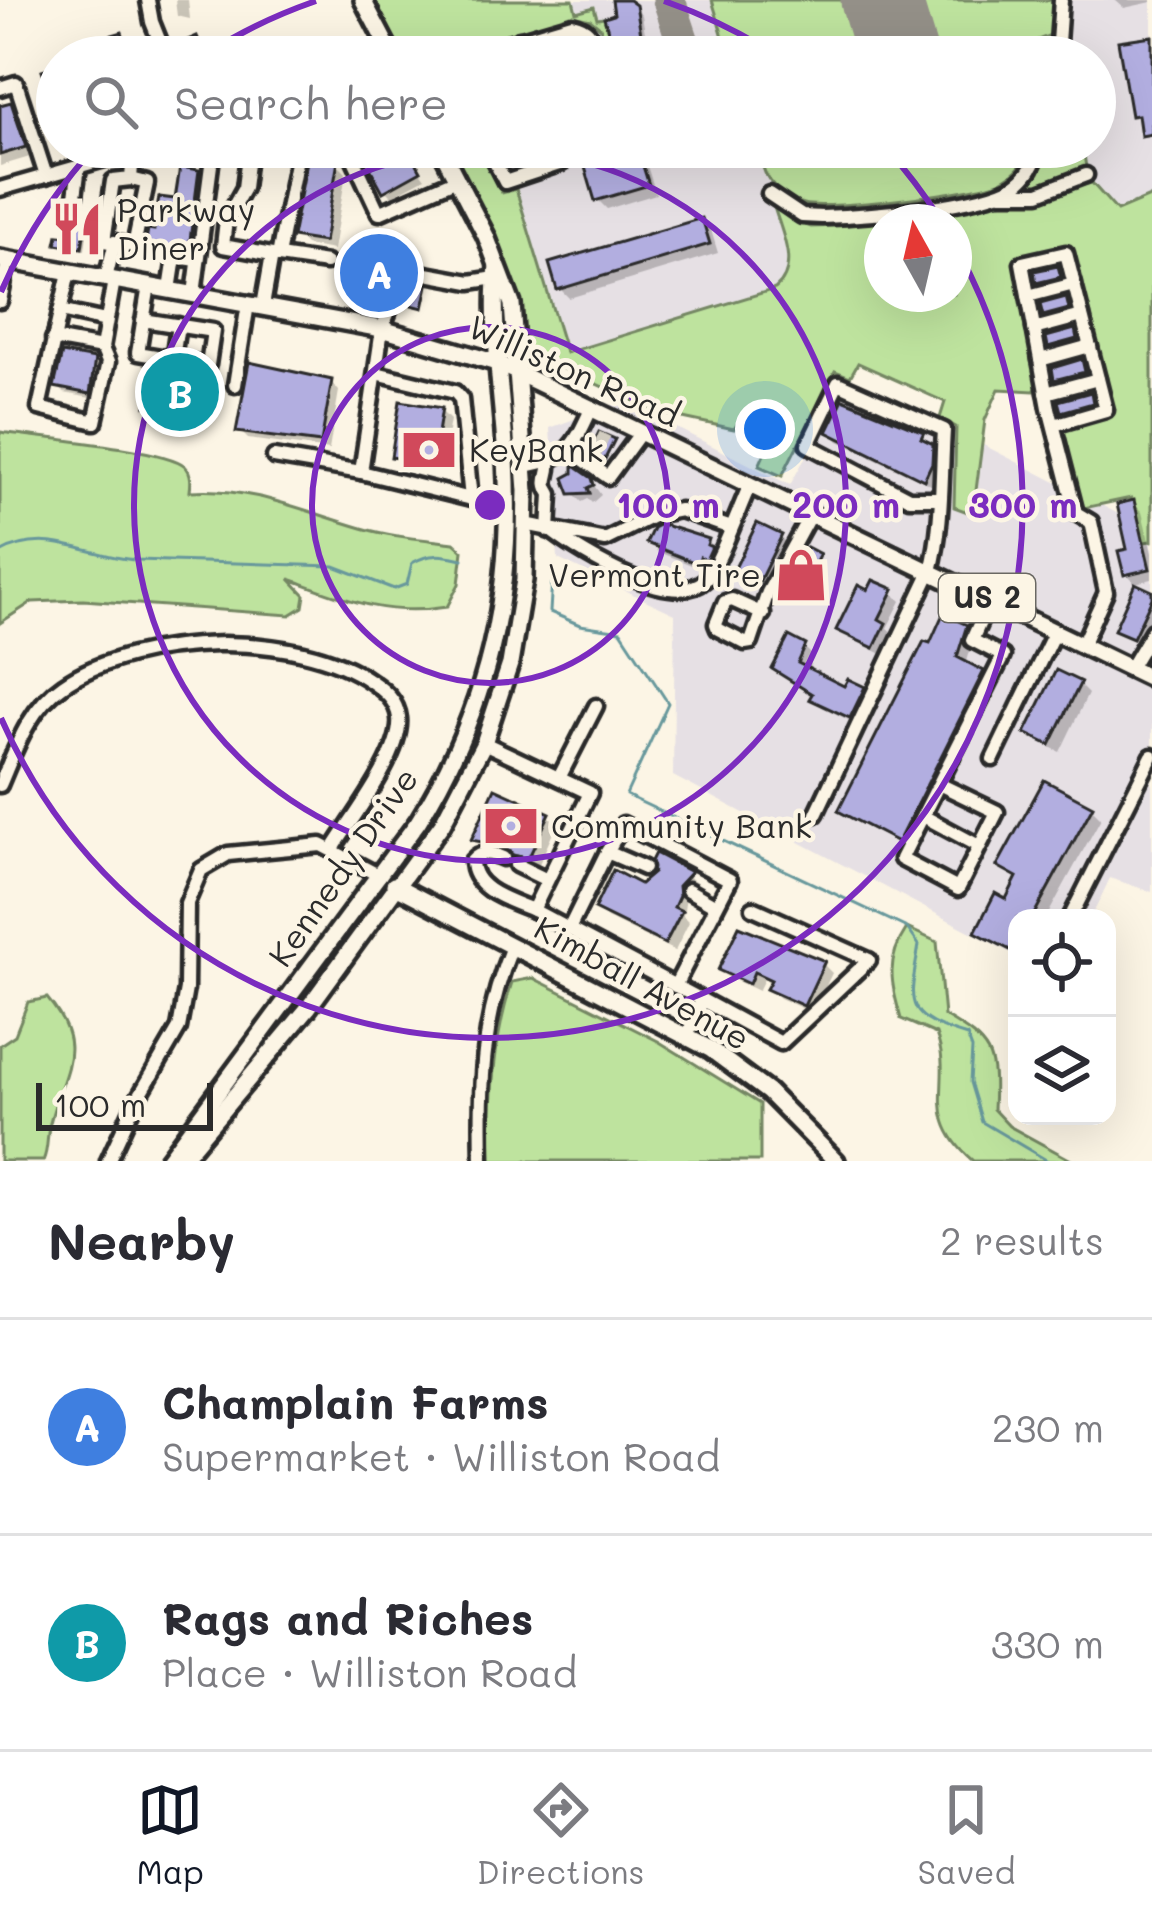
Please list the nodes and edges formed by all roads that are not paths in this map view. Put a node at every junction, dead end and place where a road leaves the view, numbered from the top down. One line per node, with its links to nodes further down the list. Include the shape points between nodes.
1 (148, 0): 4 (street)
2 (363, 0): 5 (main road)
3 (1061, 0): 8 (street)
4 (158, 36)
5 (382, 36)
6 (529, 36): 7 (street, via 572,24)
7 (590, 36)
8 (1058, 36)
9 (0, 88): 10 (street, via 16,83)
10 (36, 145)
11 (43, 168): 24 (street)
12 (73, 168): 24 (street)
13 (80, 168): 30 (street)
14 (134, 168): 25 (street)
15 (211, 168): 34 (street)
16 (246, 168): 32 (street, via 223,246)
17 (294, 168): 32 (street)
18 (359, 168): 26 (street, via 379,213)
19 (451, 168): 26 (main road)
20 (498, 168): 21 (street, via 505,182)
21 (547, 168)
22 (1031, 168): 28 (street)
23 (1086, 175): 28 (street, via 1039,193)
24 (46, 176): 27 (street)
25 (131, 179): 31 (street, via 113,181 104,241); 31 (street, via 146,183 134,246)
26 (457, 179): 36 (main road)
27 (0, 189)
28 (1000, 193): 29 (street, via 822,217 802,216)
29 (770, 194)
30 (74, 204)
31 (116, 242): 38 (street)
32 (275, 255): 35 (street); 45 (street)
33 (4, 260): 37 (main road, Williston Road / US 2); 44 (street)
34 (198, 260): 41 (street, via 175,256); 42 (street)
35 (326, 263)
36 (496, 270): 52 (street, via 470,282 405,270); 58 (main road, Kennedy Drive); 59 (main road, Kennedy Drive, via 512,304)
37 (69, 272): 38 (main road, Williston Road / US 2); 46 (street)
38 (110, 279): 40 (main road, Williston Road / US 2); 49 (street)
39 (1074, 284): 43 (street); 43 (street, via 1066,253 1022,262); 47 (street)
40 (149, 286): 41 (main road, Williston Road / US 2); 48 (street)
41 (170, 290): 42 (main road, Williston Road / US 2)
42 (194, 294): 45 (main road, Williston Road / US 2)
43 (1028, 296): 51 (street)
44 (0, 301)
45 (255, 305): 52 (main road, Williston Road / US 2); 62 (street)
46 (59, 311): 49 (street); 53 (street)
47 (1082, 316): 51 (street); 54 (street)
48 (143, 320): 50 (street); 56 (street, via 138,352)
49 (106, 321): 55 (street)
50 (178, 325): 56 (street); 56 (street, via 213,331 208,365)
51 (1034, 328): 57 (street)
52 (382, 329): 58 (main road, Williston Road / US 2, via 430,333); 60 (street)
53 (53, 339): 55 (street); 55 (street, via 39,408 95,422 108,362)
54 (1090, 346): 57 (street); 61 (street)
55 (102, 348)
56 (172, 359)
57 (1040, 360): 63 (street)
58 (497, 363): 59 (main road, Williston Road / US 2); 76 (main road, Kennedy Drive)
59 (516, 371): 64 (main road, Williston Road / US 2); 71 (main road, Kennedy Drive)
60 (376, 373): 72 (street); 75 (street, via 433,384 461,399)
61 (1098, 379): 63 (street); 65 (street, via 1106,410)
62 (235, 385)
63 (1046, 393): 65 (street)
64 (592, 407): 66 (main road, Williston Road / US 2); 67 (street)
65 (1054, 425): 88 (street, via 1076,513 1091,521 1106,592)
66 (641, 432): 67 (street, via 617,454 608,477); 73 (main road, Williston Road / US 2)
67 (576, 440): 68 (street); 70 (street)
68 (594, 442)
69 (274, 457): 72 (street)
70 (550, 465): 71 (street); 80 (street)
71 (524, 466): 78 (main road, Kennedy Drive)
72 (361, 472): 75 (street)
73 (749, 487): 77 (main road, Williston Road / US 2); 79 (street)
74 (939, 498): 74 (street, via 944,430 838,383 808,445 909,498); 83 (street)
75 (471, 499): 76 (street)
76 (507, 506): 78 (main road); 104 (main road, Kennedy Drive, via 505,585 479,694 438,790)
77 (810, 515): 83 (main road, Williston Road / US 2); 85 (street)
78 (526, 524): 80 (street); 92 (main road, Kennedy Drive, via 511,664)
79 (730, 528): 81 (street, via 667,511); 82 (street, via 706,579 684,590)
80 (551, 532): 81 (street); 82 (street)
81 (605, 540): 82 (street)
82 (608, 566)
83 (931, 571): 84 (main road, Williston Road / US 2); 98 (street)
84 (990, 600): 87 (main road, Williston Road / US 2); 97 (street, via 972,640 1003,656)
85 (763, 614)
86 (1152, 631): 89 (street)
87 (1055, 632): 88 (main road, Williston Road / US 2); 94 (street)
88 (1082, 645): 89 (main road, Williston Road / US 2)
89 (1130, 668): 90 (main road, Williston Road / US 2)
90 (1152, 679)
91 (596, 706): 96 (street)
92 (484, 743): 96 (street); 106 (main road, Kennedy Drive)
93 (1152, 756): 110 (street)
94 (993, 759)
95 (2, 777): 101 (street, via 38,709 78,676 200,644 294,651 362,675 393,701 399,718 390,755)
96 (559, 778): 105 (street, via 590,793)
97 (939, 784): 99 (street); 100 (street, via 997,812)
98 (816, 814)
99 (923, 816): 100 (street); 100 (street, via 901,859 958,889)
100 (980, 846)
101 (333, 849): 104 (street); 117 (street, via 228,854 201,869 189,891 179,1028)
102 (607, 852): 103 (street); 108 (street, via 623,824 730,880); 112 (street)
103 (644, 868)
104 (380, 876): 106 (main road, Kimball Avenue); 118 (main road, Kennedy Drive)
105 (547, 880): 111 (street); 111 (street, via 510,862 477,855 472,861 482,885)
106 (398, 888): 113 (main road, Kimball Avenue); 119 (main road, Kennedy Drive)
107 (688, 890): 108 (street)
108 (716, 906): 114 (street)
109 (753, 908): 115 (street, via 869,960 781,1043)
110 (1075, 909)
111 (533, 910): 112 (street)
112 (569, 929): 114 (street)
113 (512, 946): 116 (main road, Kimball Avenue); 120 (street, via 483,1051)
114 (675, 986): 115 (street)
115 (702, 1000): 116 (street)
116 (687, 1036): 121 (main road, Kimball Avenue, via 768,1091)
117 (108, 1161)
118 (167, 1161)
119 (180, 1161)
120 (482, 1161)
121 (836, 1161)

